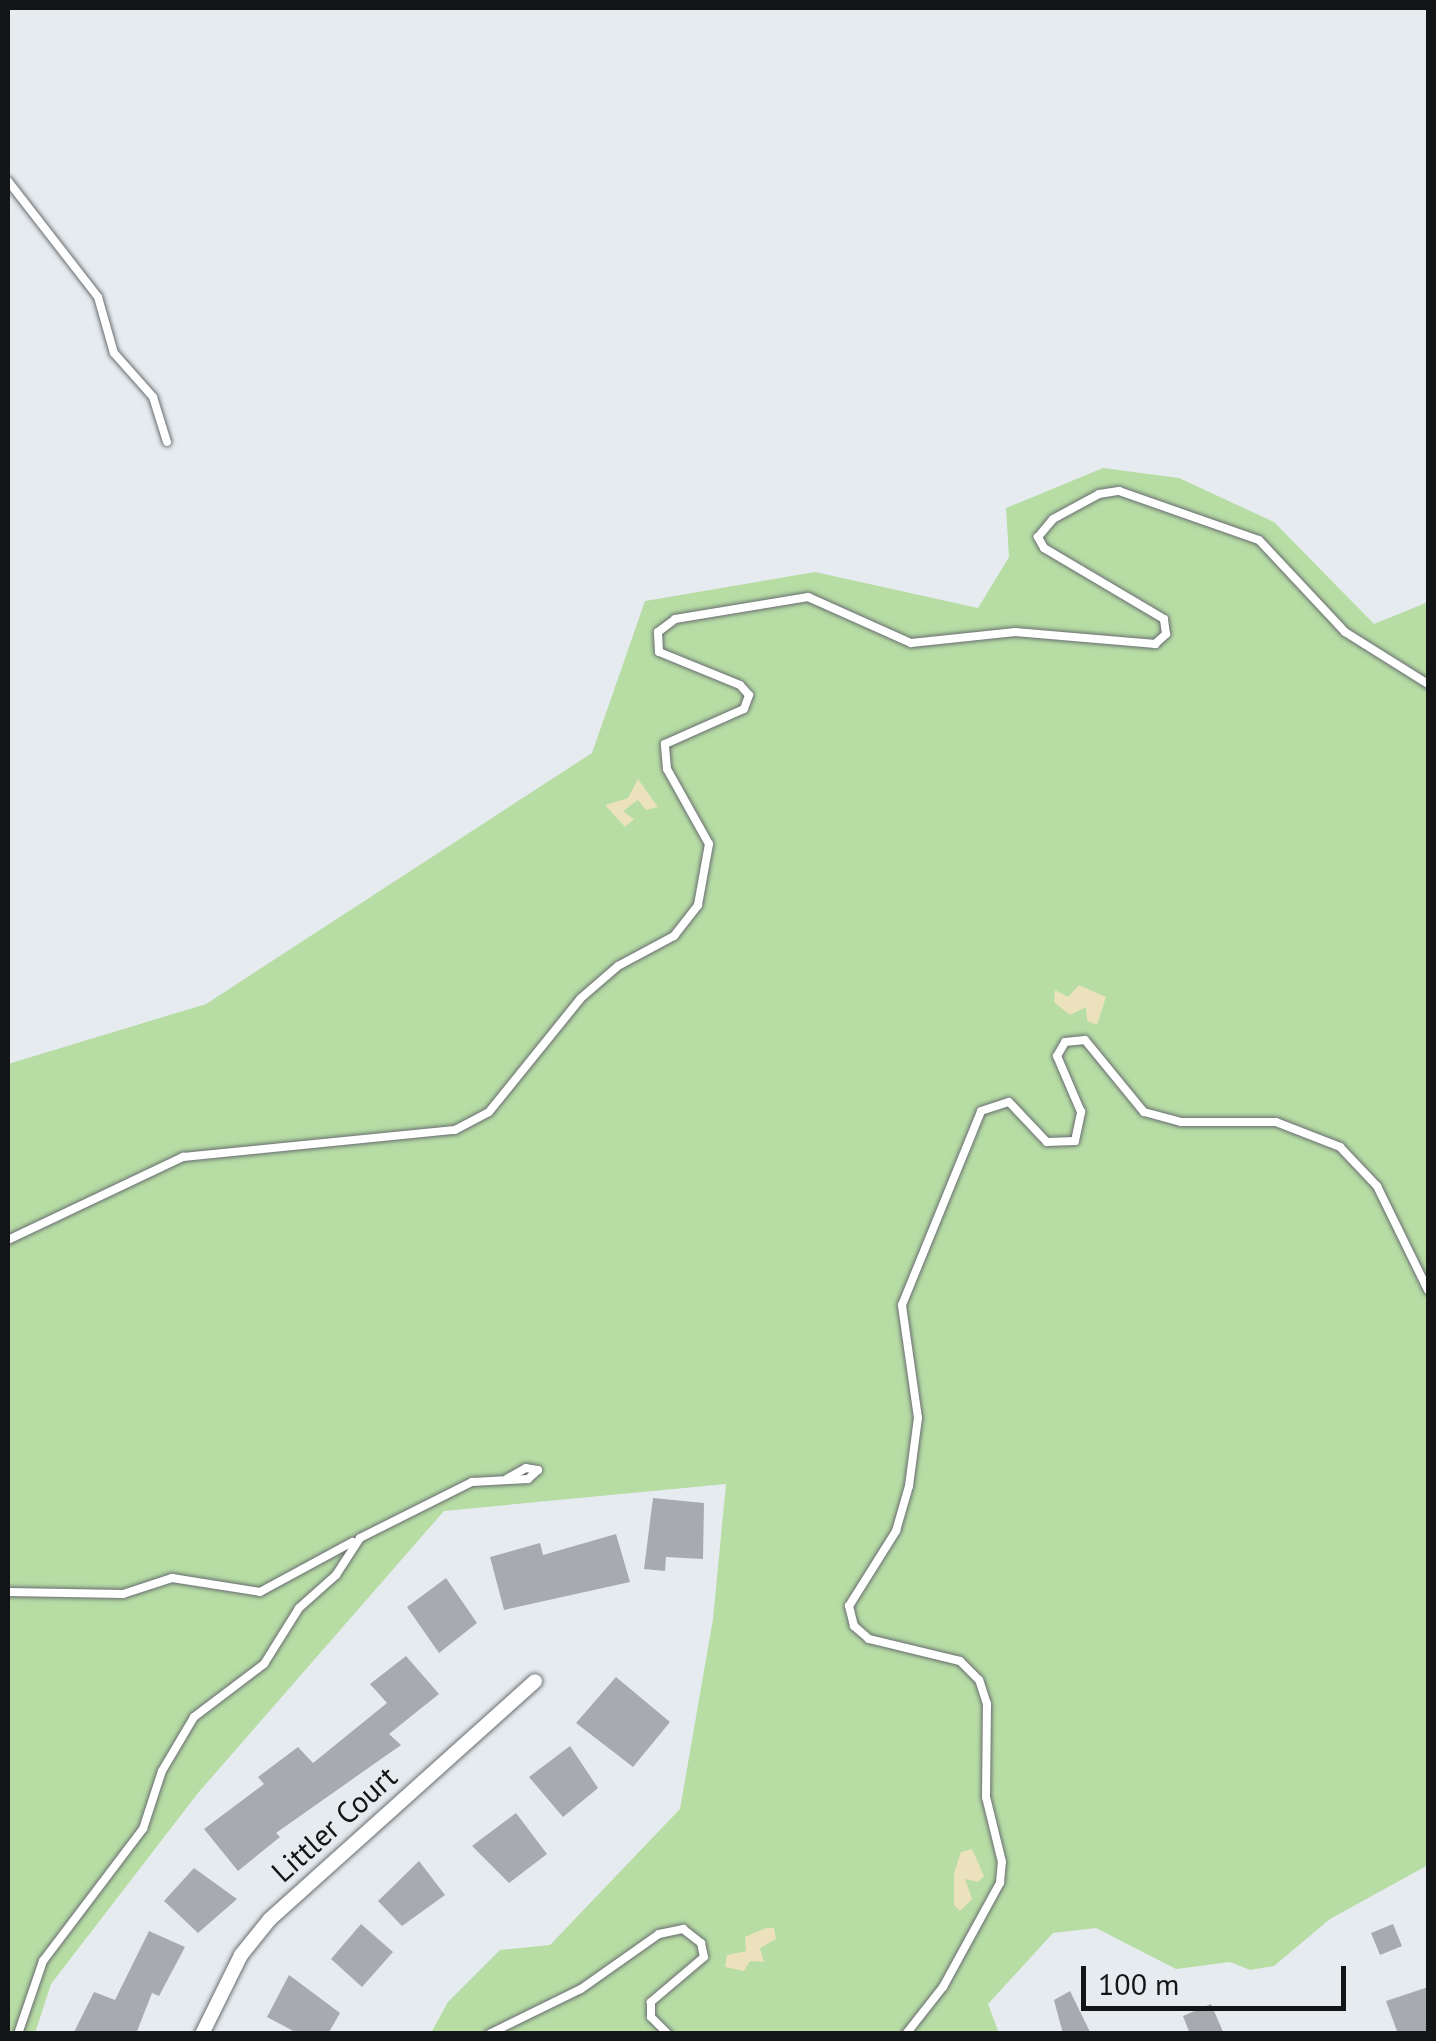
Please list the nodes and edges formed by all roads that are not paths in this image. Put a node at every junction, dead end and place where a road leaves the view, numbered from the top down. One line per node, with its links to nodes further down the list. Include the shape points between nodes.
1 (8, 181): 2 (lane, via 98,297 114,353 153,397)
2 (167, 442)
3 (1428, 684): 4 (lane, via 1345,632 1259,540 1119,491 1052,519 1038,537 1044,548 1164,619 1166,634 1155,644 1015,632 941,645 911,643 808,597 675,619 656,639 665,658 740,686 749,696 744,709 665,744 667,769 709,844 698,905 674,936 618,966 581,998 489,1112 455,1130 183,1157)
4 (8, 1240)
5 (1428, 1290): 14 (lane, via 1377,1186 1340,1148 1276,1122 1181,1122 1144,1112 1085,1040 1066,1042 1057,1056 1081,1112 1075,1141 1048,1142 1009,1102 981,1111 902,1305 918,1418 909,1486 890,1542 849,1606 854,1626 869,1639 960,1661 979,1680 987,1704 986,1797 1002,1862 1000,1884 944,1988)
6 (508, 1478): 7 (lane, via 462,1486)
7 (360, 1538): 8 (lane, via 260,1592 172,1578 124,1594); 10 (lane, via 336,1575 299,1608 264,1664 188,1726 162,1771 143,1828 43,1962)
8 (8, 1592)
9 (535, 1681): 11 (street, Littler Court, via 270,1919 241,1955)
10 (18, 2034)
11 (202, 2034)
12 (489, 2034): 13 (lane, via 581,1990 660,1934 683,1929 701,1942 704,1958 651,2002 651,2017)
13 (668, 2034)
14 (906, 2034)

